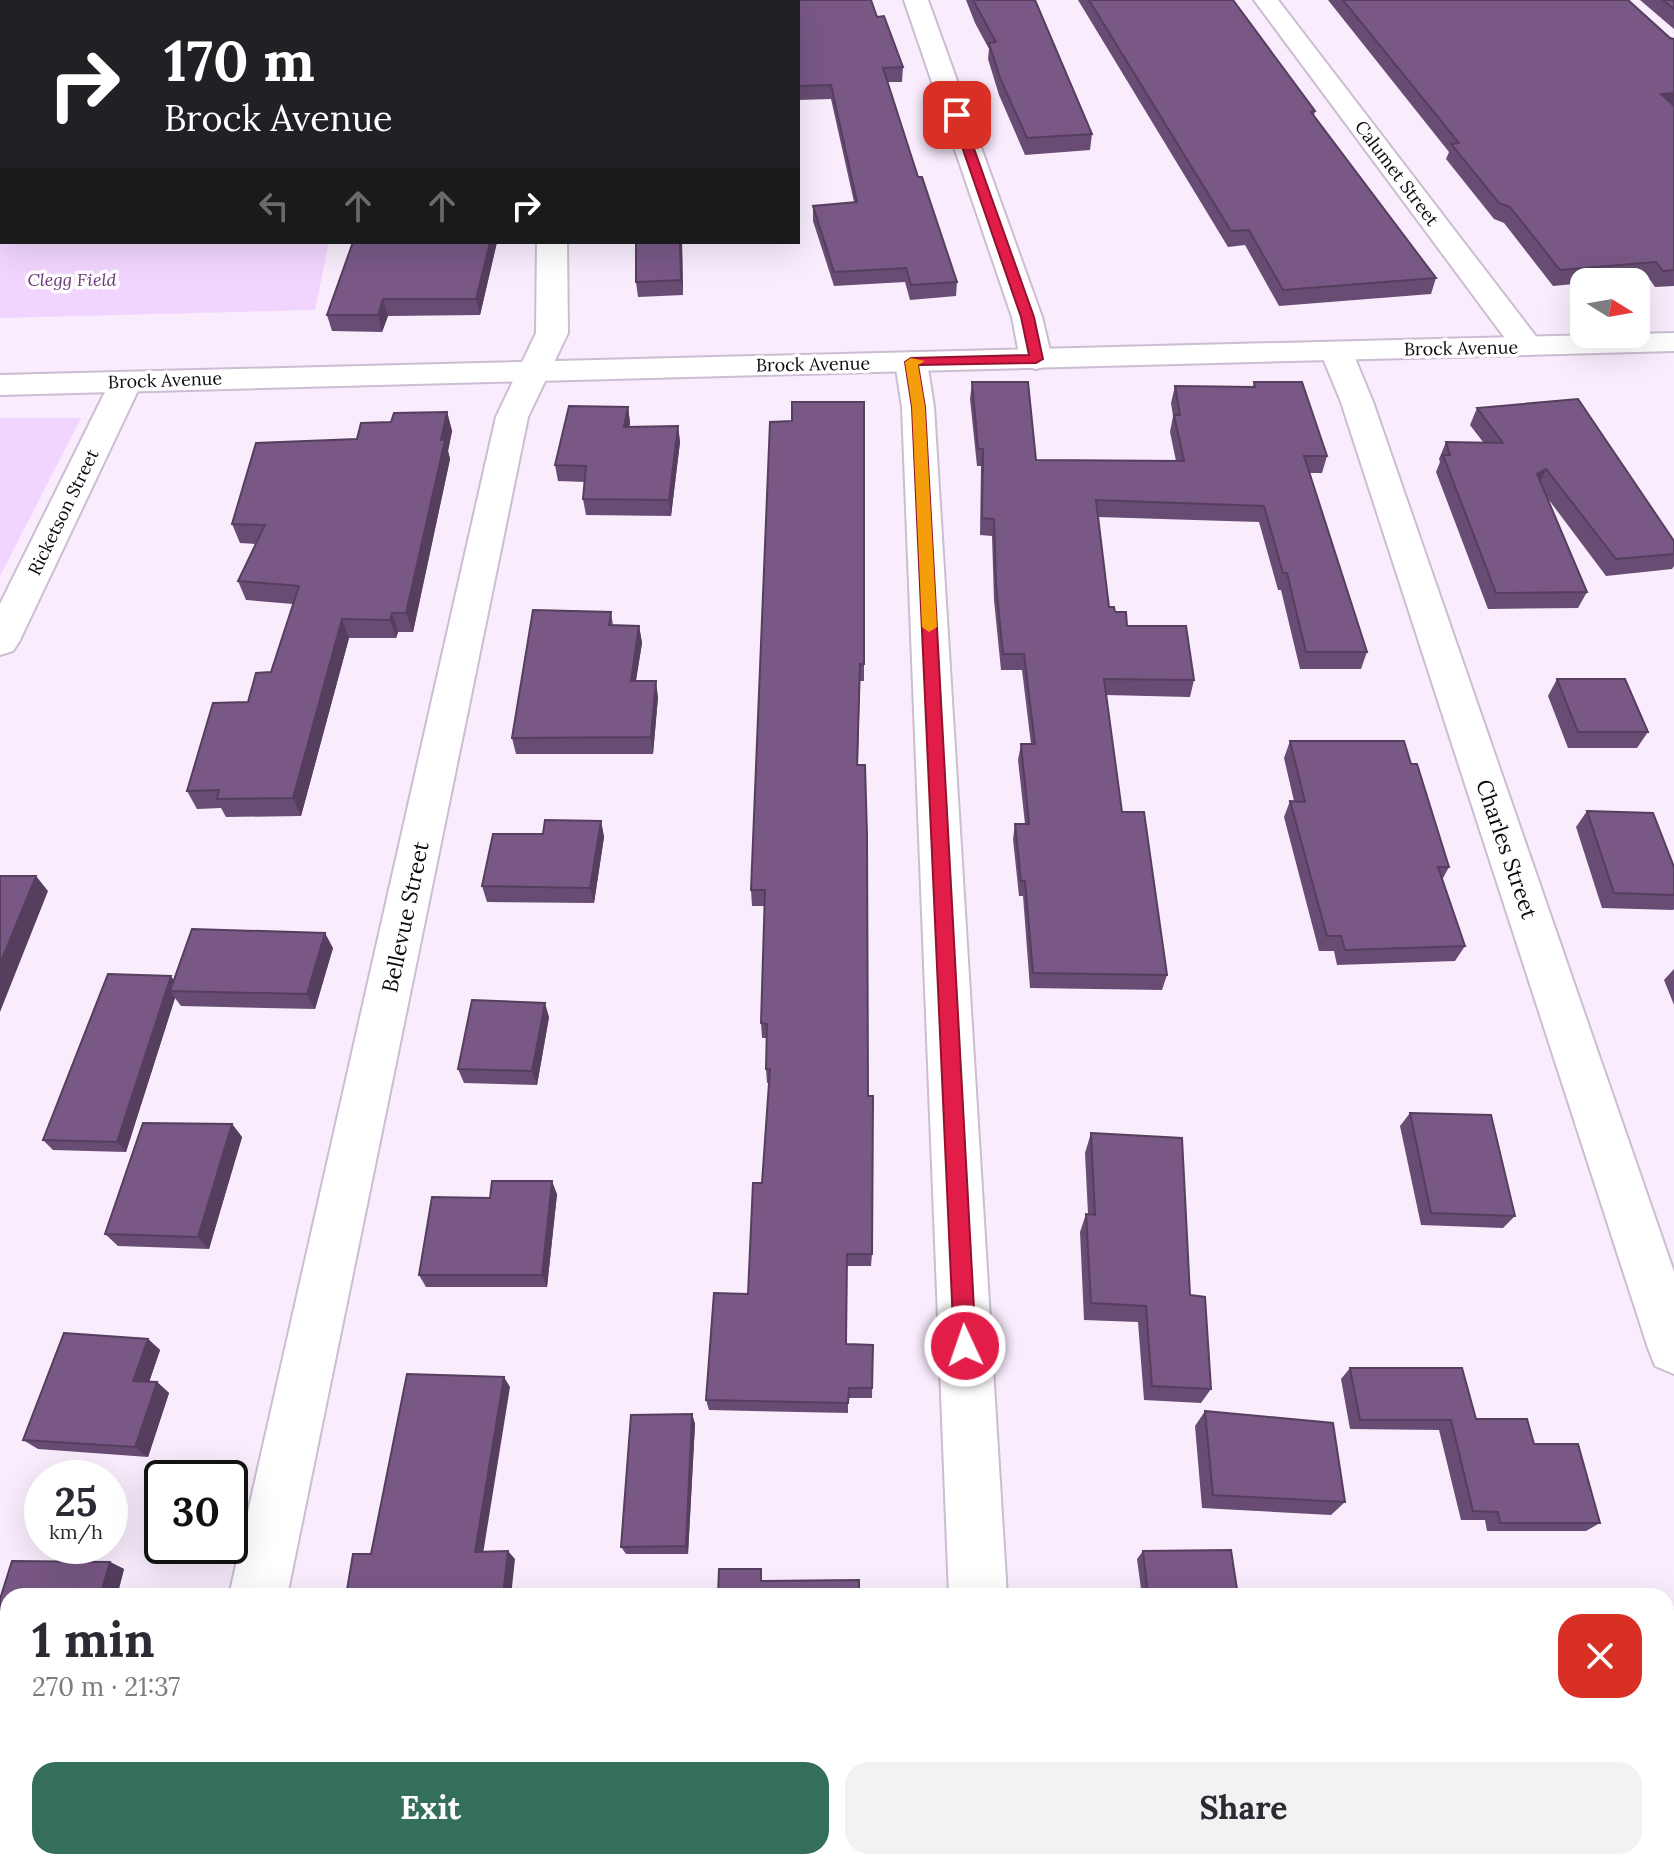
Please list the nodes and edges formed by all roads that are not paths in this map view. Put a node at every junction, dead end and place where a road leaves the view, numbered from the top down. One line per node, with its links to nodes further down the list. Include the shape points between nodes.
1 (916, 0): 7 (street, via 1027,317)
2 (1266, 0): 5 (street, Calumet Street)
3 (552, 244): 9 (street, Bellevue Street, via 552,333)
4 (1672, 345): 5 (street, Brock Avenue)
5 (1527, 346): 6 (street, Brock Avenue)
6 (1336, 351): 7 (street, Brock Avenue); 13 (street, Charles Street)
7 (1036, 359): 8 (street, Brock Avenue)
8 (911, 362): 9 (street, Brock Avenue); 15 (street, via 918,407)
9 (537, 369): 10 (street, Brock Avenue); 14 (street, Bellevue Street, via 512,417)
10 (126, 382): 11 (street, Brock Avenue); 12 (street, Ricketson Street)
11 (0, 385)
12 (0, 642)
13 (1674, 1348)
14 (260, 1588)
15 (978, 1588)

